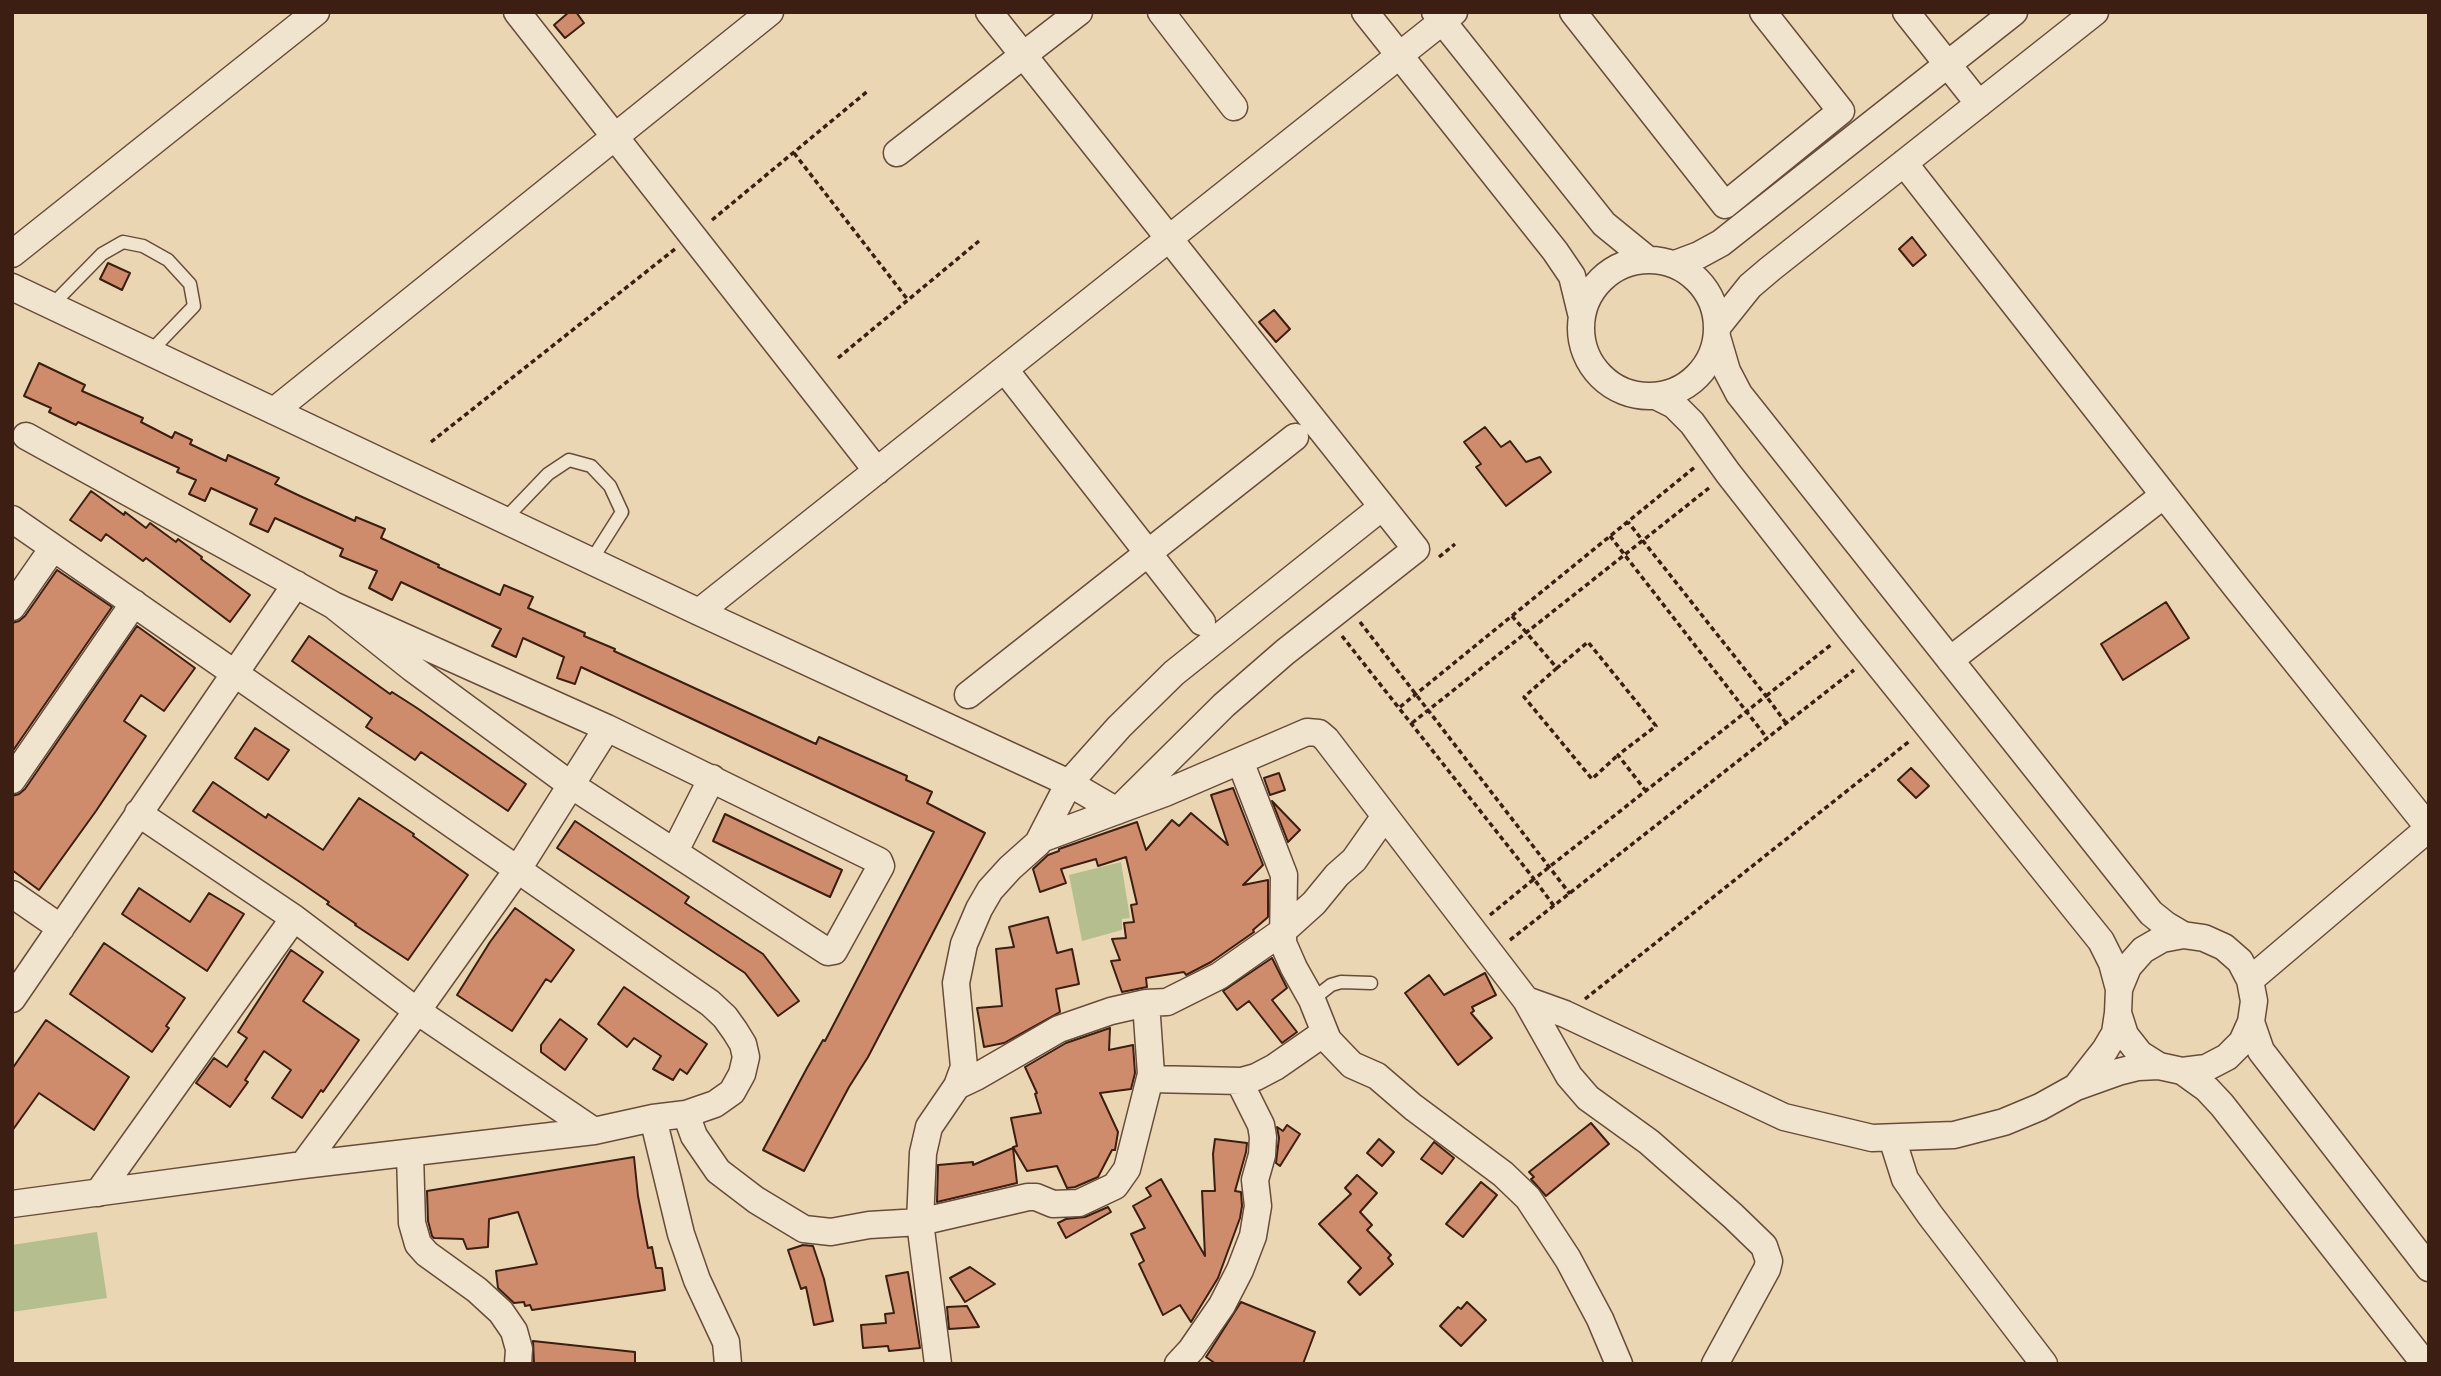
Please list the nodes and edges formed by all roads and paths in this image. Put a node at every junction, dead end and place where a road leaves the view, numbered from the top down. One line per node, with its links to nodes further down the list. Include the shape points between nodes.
1 (316, 12): 27 (street)
2 (517, 12): 20 (street)
3 (770, 12): 20 (street)
4 (989, 12): 14 (street)
5 (1079, 12): 14 (street)
6 (1161, 12): 19 (street)
7 (1365, 12): 15 (street)
8 (1573, 12): 9 (street, via 1725,205 1841,111)
9 (1763, 12)
10 (1906, 12): 16 (street)
11 (2014, 12): 16 (street)
12 (2095, 12): 18 (street)
13 (1444, 15): 15 (street); 28 (street, via 1604,224)
14 (1023, 55): 22 (street); 25 (street)
15 (1400, 55): 25 (street); 33 (street, via 1555,251 1572,276)
16 (1947, 64): 18 (street); 29 (street, via 1721,243)
17 (869, 90): 21 (path)
18 (1979, 104): 23 (street)
19 (1234, 107)
20 (615, 136): 24 (street); 39 (street)
21 (794, 153): 24 (path); 31 (path)
22 (897, 153)
23 (1904, 163): 34 (street, via 1750,286 1732,305); 45 (street)
24 (693, 235): 42 (path); 44 (street)
25 (1169, 239): 37 (street); 46 (street)
26 (979, 241): 31 (path)
27 (12, 254)
28 (1647, 258): 29 (street); 33 (street, via 1605,274)
29 (1675, 264): 34 (street, via 1703,286 1714,305)
30 (12, 287): 32 (street)
31 (908, 300): 36 (path)
32 (52, 306): 35 (street); 35 (lane, via 102,254 123,242 143,246 168,260 190,284 194,306)
33 (1581, 313): 38 (street, via 1585,356 1597,374 1634,395)
34 (1717, 332): 38 (street, via 1702,370 1674,391); 67 (street, via 1727,371 1739,394)
35 (150, 352): 39 (street)
36 (838, 358)
37 (1005, 370): 44 (street); 53 (street)
38 (1656, 396): 43 (street, via 1674,405 1692,423)
39 (274, 411): 48 (street)
40 (26, 436): 56 (street)
41 (1295, 437): 53 (street)
42 (431, 442)
43 (1720, 463): 49 (path); 51 (path); 64 (street)
44 (877, 471): 61 (street)
45 (2164, 495): 67 (street); 91 (street)
46 (1382, 507): 60 (street, via 1416,549); 85 (street, via 1174,673)
47 (12, 519): 52 (street)
48 (504, 520): 55 (street); 55 (lane, via 548,474 569,460 591,466 610,486 622,512)
49 (1628, 522): 50 (path); 51 (path)
50 (1610, 536): 54 (path); 62 (path)
51 (1644, 542): 54 (path); 72 (path)
52 (54, 548): 57 (street); 59 (street)
53 (1148, 553): 63 (street); 71 (street)
54 (1624, 557): 65 (path); 75 (path)
55 (591, 561): 61 (street)
56 (296, 584): 58 (street); 69 (street)
57 (134, 603): 69 (street); 84 (street)
58 (333, 605): 79 (street); 86 (street)
59 (12, 607)
60 (1337, 611): 70 (path); 73 (path); 88 (street, via 1224,705)
61 (699, 612): 85 (street)
62 (1512, 616): 65 (path); 70 (path)
63 (1202, 622)
64 (1850, 629): 66 (street); 72 (path)
65 (1527, 633): 68 (path); 74 (path)
66 (1872, 656): 77 (path); 78 (street)
67 (1950, 660): 105 (street, via 2151,913)
68 (1557, 668): 81 (path, via 1524,697 1592,779); 81 (path, via 1588,642 1657,726)
69 (234, 673): 89 (street); 95 (street)
70 (1415, 694): 73 (path); 74 (path)
71 (968, 695)
72 (1766, 696): 75 (path); 77 (path)
73 (1400, 707): 76 (path)
74 (1429, 710): 76 (path); 94 (path)
75 (1746, 712): 80 (path); 87 (path)
76 (1412, 723): 96 (path)
77 (1786, 723): 80 (path)
78 (1929, 726): 111 (street, via 2101,941 2112,962); 114 (path)
79 (607, 728): 83 (street); 86 (street)
80 (1767, 738): 98 (path)
81 (1618, 755): 87 (path)
82 (1240, 761): 88 (street); 90 (street, via 1307,732 1319,733); 103 (street, via 1284,875)
83 (712, 778): 93 (street); 93 (street, via 881,866 830,953)
84 (12, 780)
85 (1069, 783): 88 (street); 92 (street)
86 (571, 785): 93 (street); 95 (street)
87 (1646, 791): 94 (path)
88 (1117, 811): 92 (street)
89 (138, 813): 100 (street); 102 (street)
90 (1385, 816): 103 (street, via 1354,860); 110 (street)
91 (2429, 828): 106 (street)
92 (1041, 839): 120 (street, via 990,890 964,944 956,984 964,1067)
93 (675, 851)
94 (1549, 866): 96 (path); 98 (path)
95 (518, 869): 113 (street); 122 (street, via 710,1003 735,1031 746,1057 732,1092)
96 (1534, 879): 99 (path); 101 (path, via 1489,914)
97 (12, 894): 102 (street)
98 (1570, 894): 99 (path)
99 (1554, 906): 104 (path, via 1510,940)
100 (294, 918): 113 (street); 128 (street)
101 (1496, 923)
102 (61, 928): 108 (street)
103 (1283, 931): 109 (street, via 1283,943); 112 (street, via 1219,976 1167,1002)
104 (1503, 932)
105 (2183, 935): 106 (street, via 2204,937 2224,947 2240,961); 111 (street, via 2162,939 2143,950 2128,967)
106 (2250, 980): 115 (street)
107 (1371, 983): 109 (lane, via 1331,985)
108 (12, 999)
109 (1312, 1000): 116 (street)
110 (1526, 1000): 114 (street); 137 (street, via 1569,1076 1588,1098 1648,1142 1768,1252 1767,1269)
111 (2118, 1001): 117 (street, via 2125,1035 2132,1045); 121 (street, via 2115,1033)
112 (1146, 1003): 118 (street); 120 (street, via 1059,1029)
113 (417, 1011): 124 (street); 127 (street)
114 (1565, 1014): 125 (street, via 1784,1117 1872,1138)
115 (2251, 1022): 117 (street, via 2242,1042 2227,1057 2206,1068); 131 (street, via 2261,1051)
116 (1324, 1033): 119 (street, via 1268,1072); 136 (street, via 1352,1065 1377,1076 1528,1198 1568,1259)
117 (2171, 1069): 121 (street, via 2138,1067); 139 (street, via 2207,1088 2222,1105)
118 (1150, 1079): 119 (street); 130 (street, via 1127,1168 1115,1186 1079,1203 1053,1204 1028,1197)
119 (1239, 1081): 135 (street, via 1263,1138 1255,1180 1258,1206 1253,1236 1222,1305)
120 (957, 1086): 130 (street, via 925,1140)
121 (2076, 1087): 125 (street, via 2004,1122 1954,1135)
122 (686, 1114): 123 (street); 130 (street, via 694,1136 718,1171 797,1226 831,1232)
123 (653, 1118): 124 (street); 133 (street, via 681,1234 726,1342)
124 (594, 1131): 126 (street)
125 (1892, 1138): 138 (street, via 1905,1179)
126 (410, 1154): 127 (street); 132 (street, via 412,1223 418,1244 501,1312 517,1340)
127 (303, 1165): 128 (street)
128 (98, 1193): 129 (street)
129 (12, 1204)
130 (920, 1222): 134 (street)
131 (2429, 1269)
132 (517, 1364)
133 (727, 1364)
134 (938, 1364)
135 (1178, 1364)
136 (1619, 1364)
137 (1715, 1364)
138 (2044, 1364)
139 (2425, 1364)

